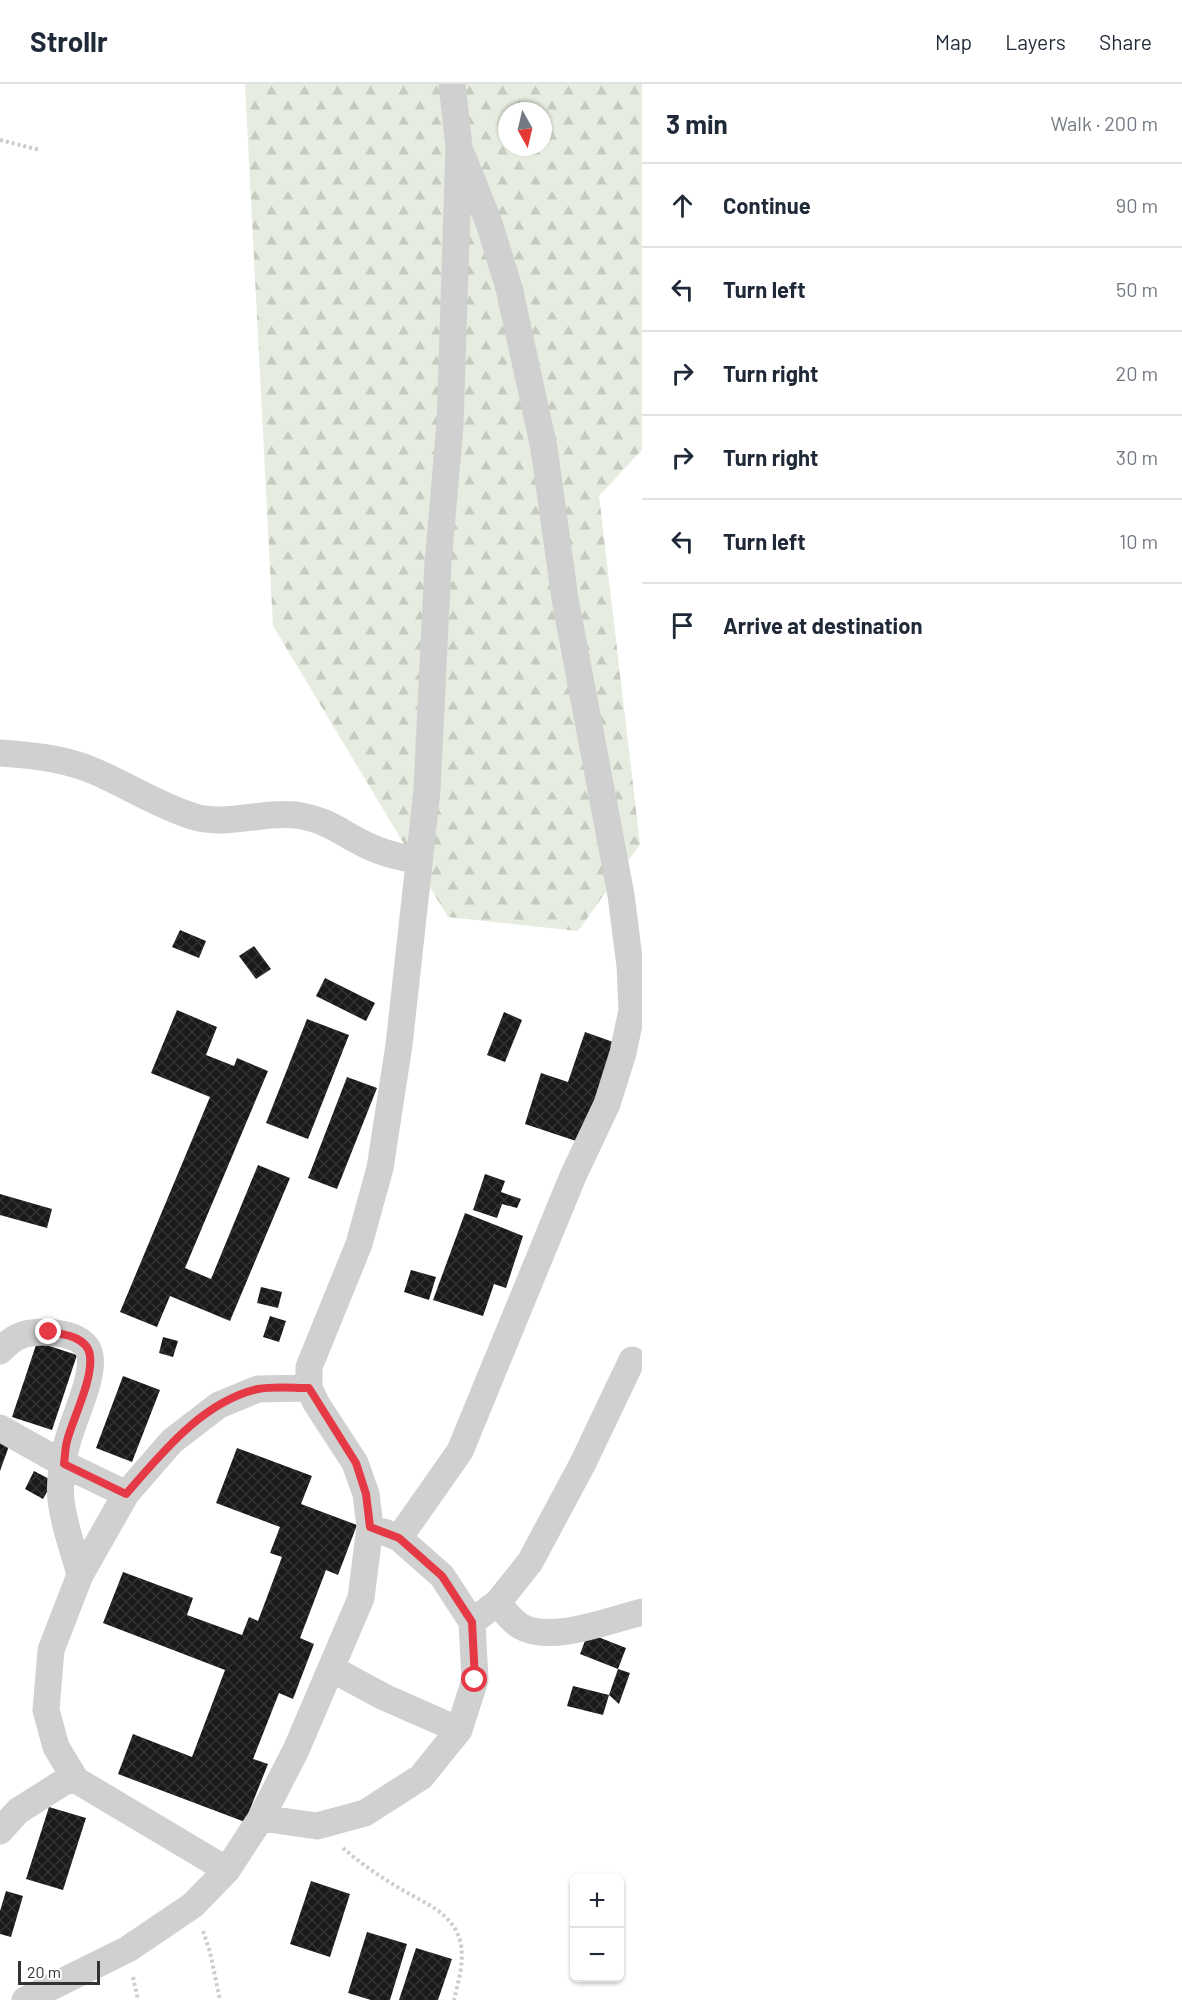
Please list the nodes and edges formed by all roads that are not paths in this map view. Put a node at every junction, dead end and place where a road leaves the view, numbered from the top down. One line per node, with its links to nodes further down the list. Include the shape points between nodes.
1 (452, 84): 2 (street)
2 (459, 146): 4 (street, via 450,425 438,563 427,790); 12 (street, via 509,288 544,448 565,599 621,895 632,1010 607,1104 573,1176 460,1450)
3 (0, 753): 4 (street, via 59,760 87,768 195,818 267,814 326,821 386,854)
4 (418, 861): 7 (street, via 399,1046 380,1168 359,1244 309,1367)
5 (0, 1351): 9 (street, via 24,1334 49,1332 69,1334 85,1346 90,1356 85,1389 67,1442)
6 (632, 1360): 14 (street, via 530,1562)
7 (309, 1388): 10 (street, via 258,1389 219,1405 172,1441); 11 (street, via 356,1463 366,1494)
8 (0, 1428): 9 (street)
9 (64, 1464): 10 (street); 13 (street, via 60,1498)
10 (126, 1494): 13 (street)
11 (370, 1527): 12 (street); 17 (street, via 361,1598)
12 (399, 1538): 16 (street, via 442,1576)
13 (80, 1575): 19 (street, via 51,1650 46,1710 56,1747)
14 (498, 1602): 15 (street, via 520,1626 541,1633 562,1632); 16 (street)
15 (642, 1612)
16 (472, 1622): 18 (street, via 475,1680)
17 (332, 1669): 18 (street); 20 (street)
18 (459, 1730): 20 (street, via 421,1777 365,1813 317,1826)
19 (73, 1776): 21 (street, via 18,1810); 22 (street, via 120,1809)
20 (261, 1818): 22 (street)
21 (0, 1832)
22 (227, 1870): 23 (street, via 193,1905 128,1949)
23 (25, 2000)

